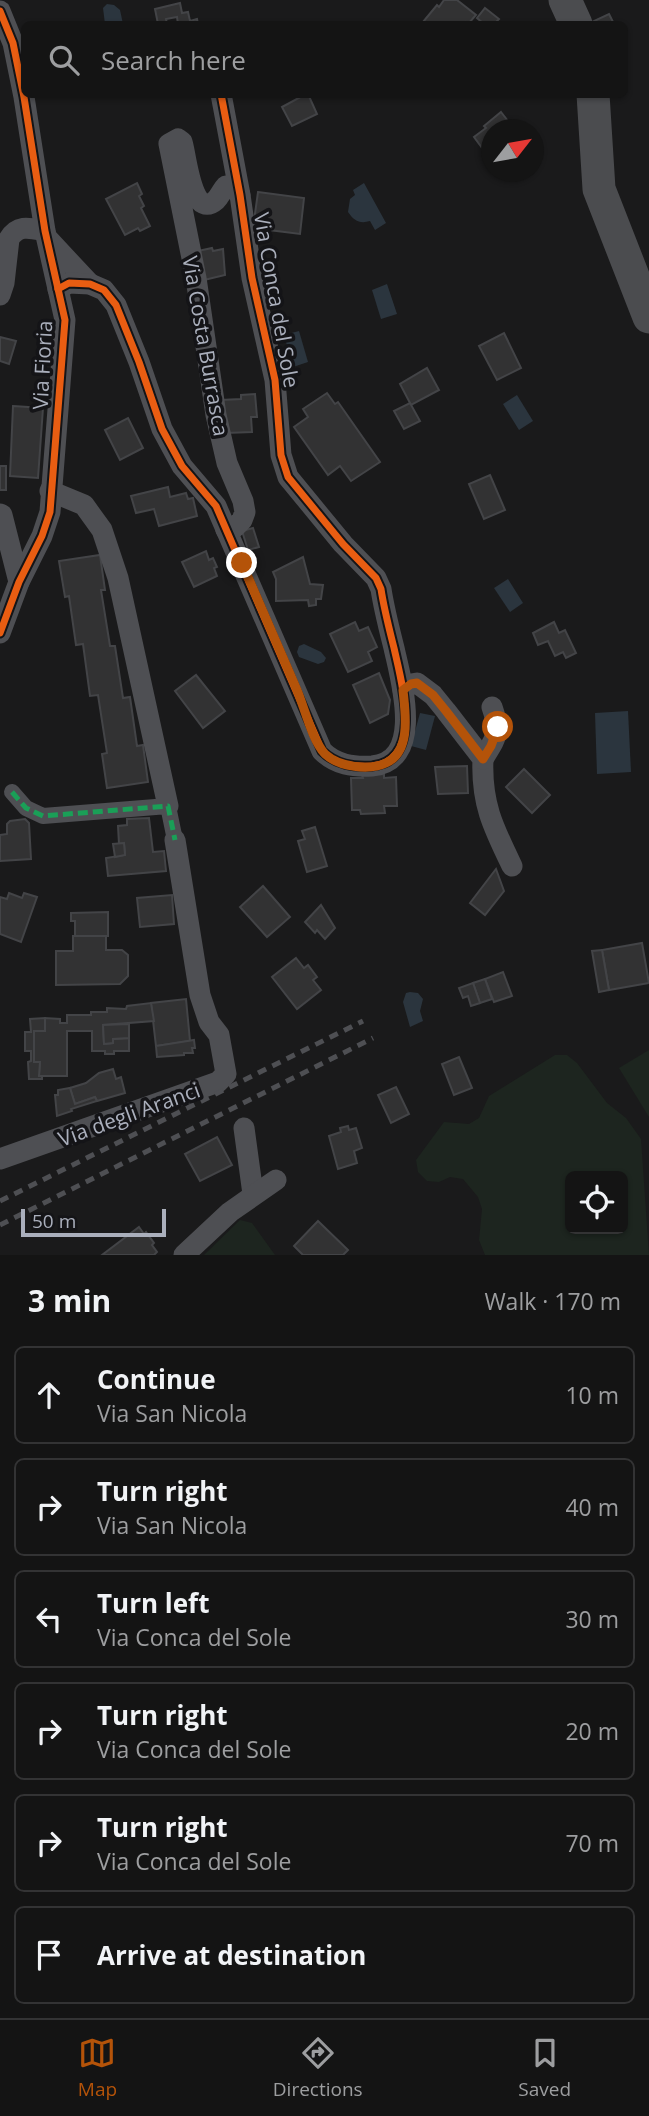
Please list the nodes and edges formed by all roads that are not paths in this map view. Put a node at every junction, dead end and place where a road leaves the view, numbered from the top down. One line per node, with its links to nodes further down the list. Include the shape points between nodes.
1 (565, 0): 3 (main road)
2 (0, 11): 4 (street, Via Fioria)
3 (575, 21)
4 (21, 82)
5 (24, 98): 10 (street, Via Fioria)
6 (222, 98): 9 (street, Via Conca del Sole)
7 (593, 98): 14 (main road, via 599,189)
8 (171, 151): 9 (street, Via Conca del Sole, via 169,144 178,138 200,202 213,202 226,186); 17 (street, Via Costa Burrasca, via 219,427 245,512 235,527)
9 (240, 195): 20 (street, Via Conca del Sole, via 288,477 376,578)
10 (46, 234): 11 (street, Via Conca del Sole); 12 (street, Via Fioria); 13 (street, via 25,228 12,234)
11 (90, 284): 12 (street, via 69,283); 17 (street, Via Conca del Sole, via 104,290 116,305 171,449 216,506)
12 (58, 289): 15 (street, Via Fioria, via 65,320)
13 (0, 295)
14 (649, 317)
15 (50, 491): 18 (street, Via Fioria, via 50,512 42,536); 24 (street, via 84,505 102,530 118,578)
16 (0, 514): 18 (street)
17 (226, 530): 20 (street, Via Conca del Sole, via 328,757 356,767 386,763 395,756 404,736)
18 (19, 582): 19 (street, Via Fioria)
19 (1, 627)
20 (403, 690): 22 (street, via 417,683 433,695)
21 (492, 707): 22 (street, via 498,727)
22 (483, 759): 26 (street, via 485,805)
23 (12, 792): 24 (street, via 26,808 43,816)
24 (168, 806): 25 (street)
25 (175, 840): 28 (street, Via degli Aranci, via 200,995 219,1035 226,1074 218,1082)
26 (512, 866)
27 (244, 1128): 30 (street)
28 (0, 1158)
29 (276, 1180): 30 (street)
30 (253, 1195): 31 (street)
31 (184, 1255)

